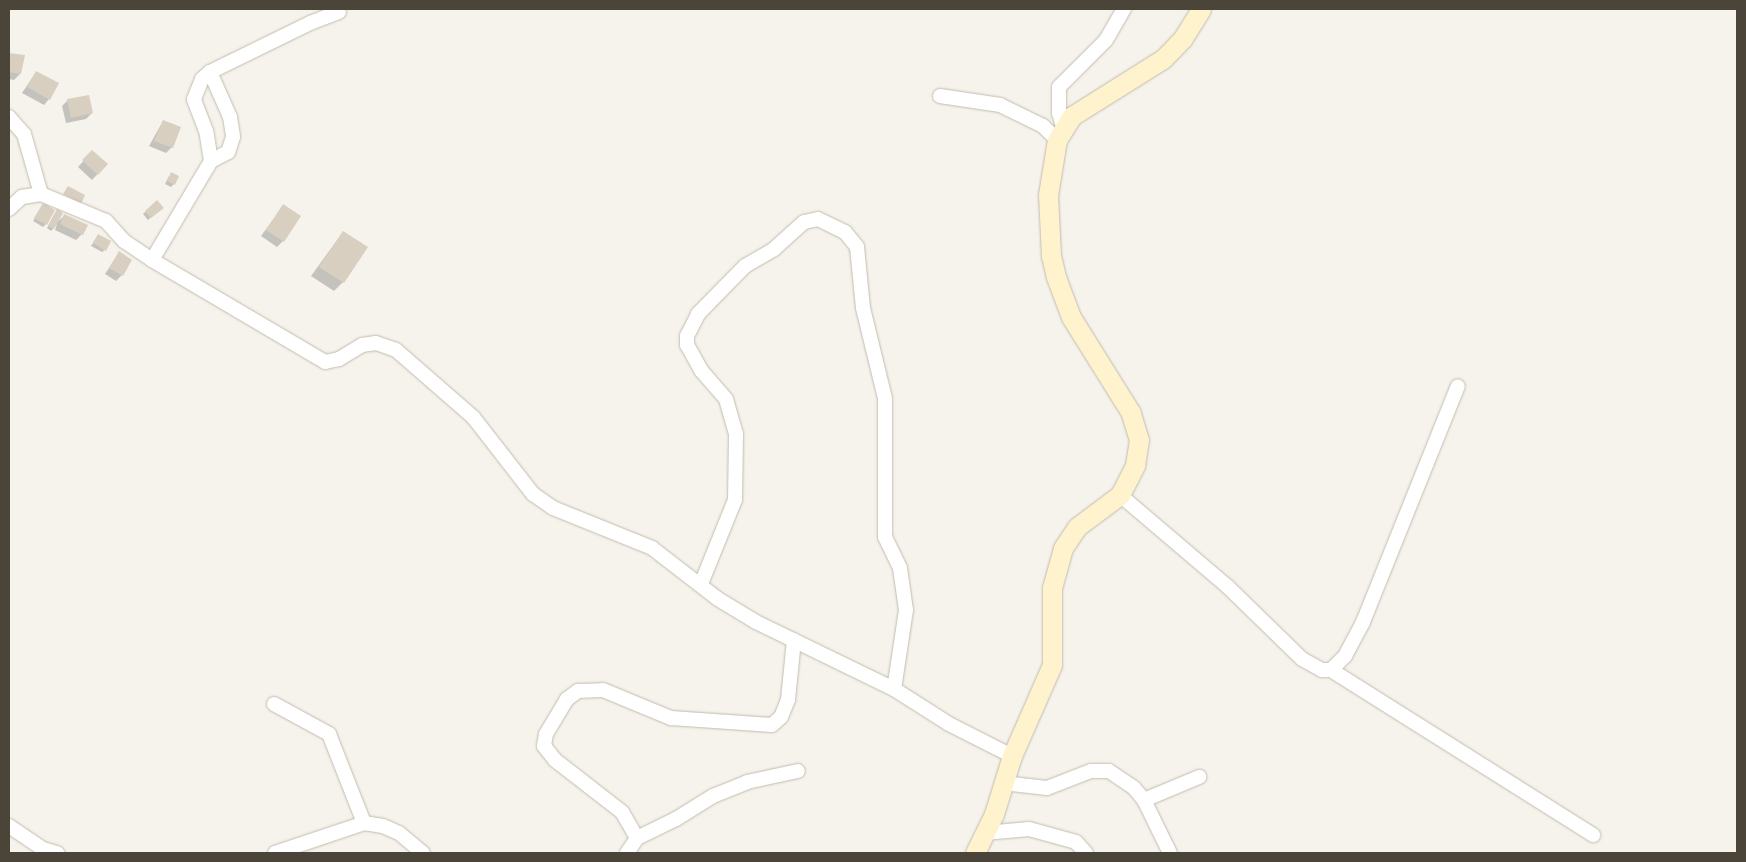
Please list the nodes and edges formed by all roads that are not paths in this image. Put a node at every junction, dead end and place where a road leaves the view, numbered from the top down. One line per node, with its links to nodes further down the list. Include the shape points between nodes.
1 (1124, 9): 7 (street, via 1106,40 1059,87)
2 (1201, 9): 7 (street, via 1183,38 1163,59 1091,102)
3 (339, 12): 4 (street)
4 (210, 72): 8 (street, via 202,79 194,99 206,131); 8 (street, via 230,117 233,137 228,152)
5 (940, 96): 7 (street, via 1000,105)
6 (9, 118): 9 (street, via 24,134)
7 (1060, 133): 13 (street, via 1048,195 1051,256 1071,317 1138,430 1136,465)
8 (211, 161): 11 (street)
9 (41, 194): 10 (street, via 22,197); 11 (street, via 106,221 124,241)
10 (9, 209)
11 (152, 260): 14 (street, via 325,362 339,359 362,345 376,343 396,350 473,417 533,494 572,518 652,548)
12 (1458, 386): 16 (street, via 1363,622 1345,656)
13 (1120, 495): 16 (street, via 1227,586 1302,659 1322,670); 19 (street, via 1077,527 1063,548 1052,588 1052,665)
14 (701, 584): 15 (street, via 756,622); 17 (street, via 735,500 736,434 726,399 701,370 687,345 687,336 698,314 745,266 774,249 804,222 818,219 845,232 857,247 863,308 885,398 885,537 900,568 906,610)
15 (794, 640): 17 (street); 28 (street, via 788,700 781,717 772,725 671,718 603,690 578,691 568,699 546,734 544,746 555,760 622,812)
16 (1330, 670): 27 (street)
17 (894, 689): 19 (street, via 950,724)
18 (274, 704): 24 (street, via 329,734)
19 (1012, 756): 22 (street)
20 (798, 770): 28 (street, via 730,788)
21 (1199, 777): 23 (street)
22 (1004, 784): 23 (street, via 1047,788 1102,770 1124,780); 26 (street)
23 (1144, 800): 35 (street)
24 (364, 824): 30 (street); 31 (street, via 382,826 399,833)
25 (9, 826): 29 (street, via 42,849)
26 (986, 833): 33 (street); 34 (street, via 1029,829 1076,842)
27 (1593, 835)
28 (637, 838): 32 (street)
29 (57, 853)
30 (274, 853)
31 (423, 853)
32 (627, 853)
33 (975, 853)
34 (1086, 853)
35 (1170, 853)

